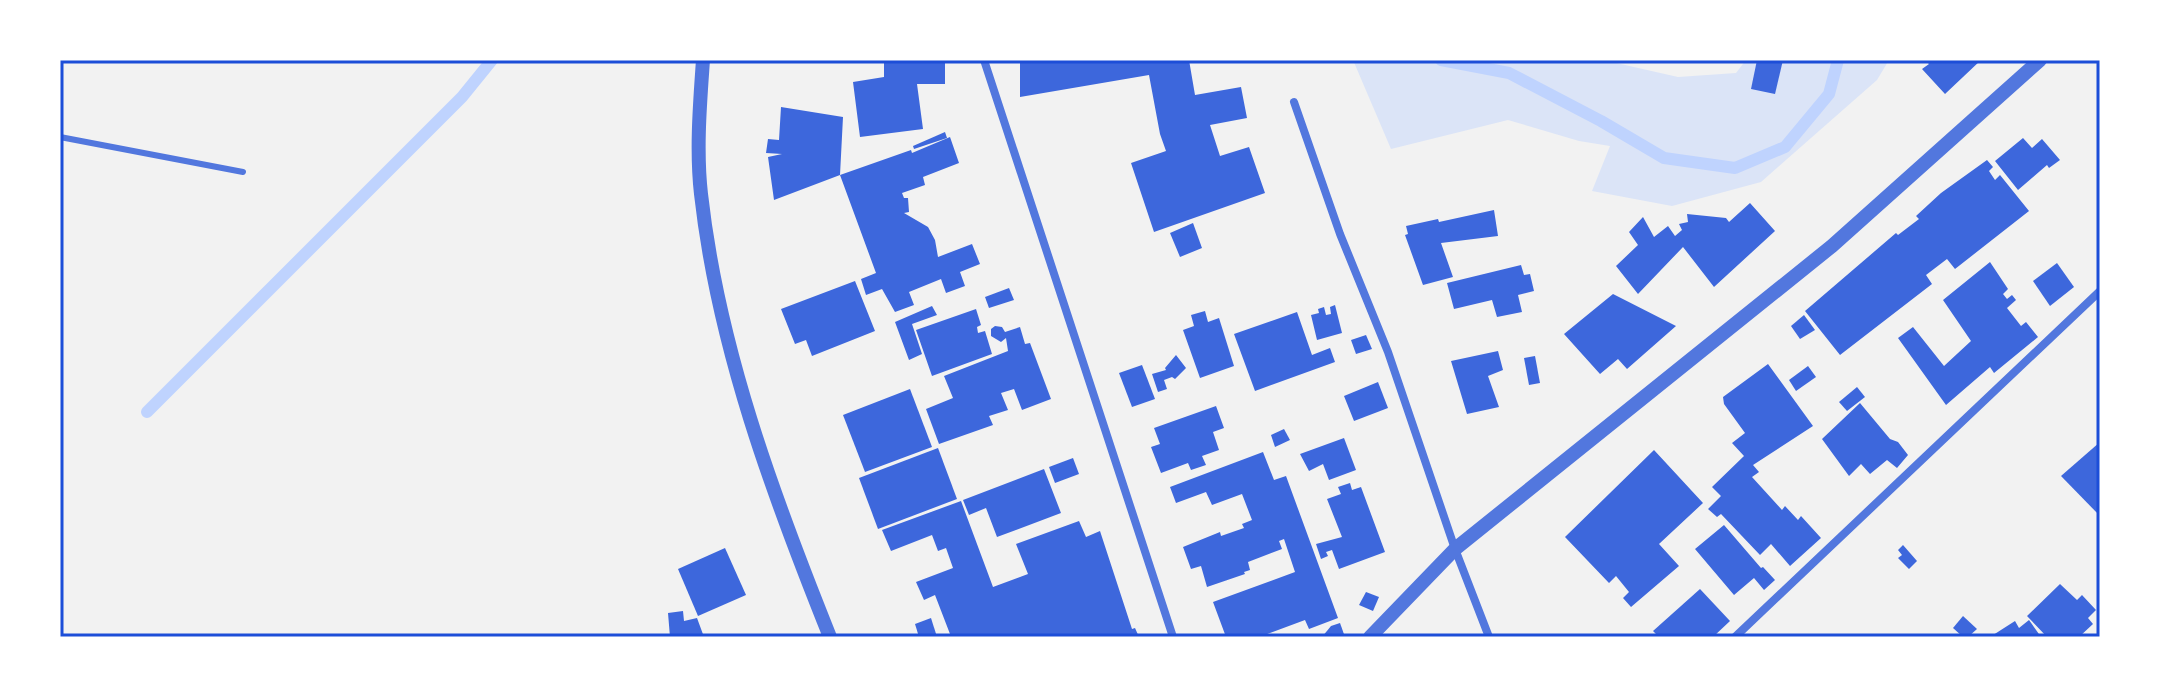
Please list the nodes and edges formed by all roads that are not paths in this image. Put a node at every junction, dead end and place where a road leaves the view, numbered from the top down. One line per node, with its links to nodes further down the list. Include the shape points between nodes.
1 (703, 60): 9 (street, via 700,190 713,279 788,531)
2 (984, 60): 10 (street)
3 (2040, 60): 8 (street, via 1832,246)
4 (1294, 102): 8 (street)
5 (60, 137): 6 (lane)
6 (243, 172)
7 (2100, 291): 13 (street)
8 (1455, 549): 11 (street); 12 (street)
9 (830, 637)
10 (1173, 637)
11 (1370, 637)
12 (1489, 637)
13 (1735, 637)

